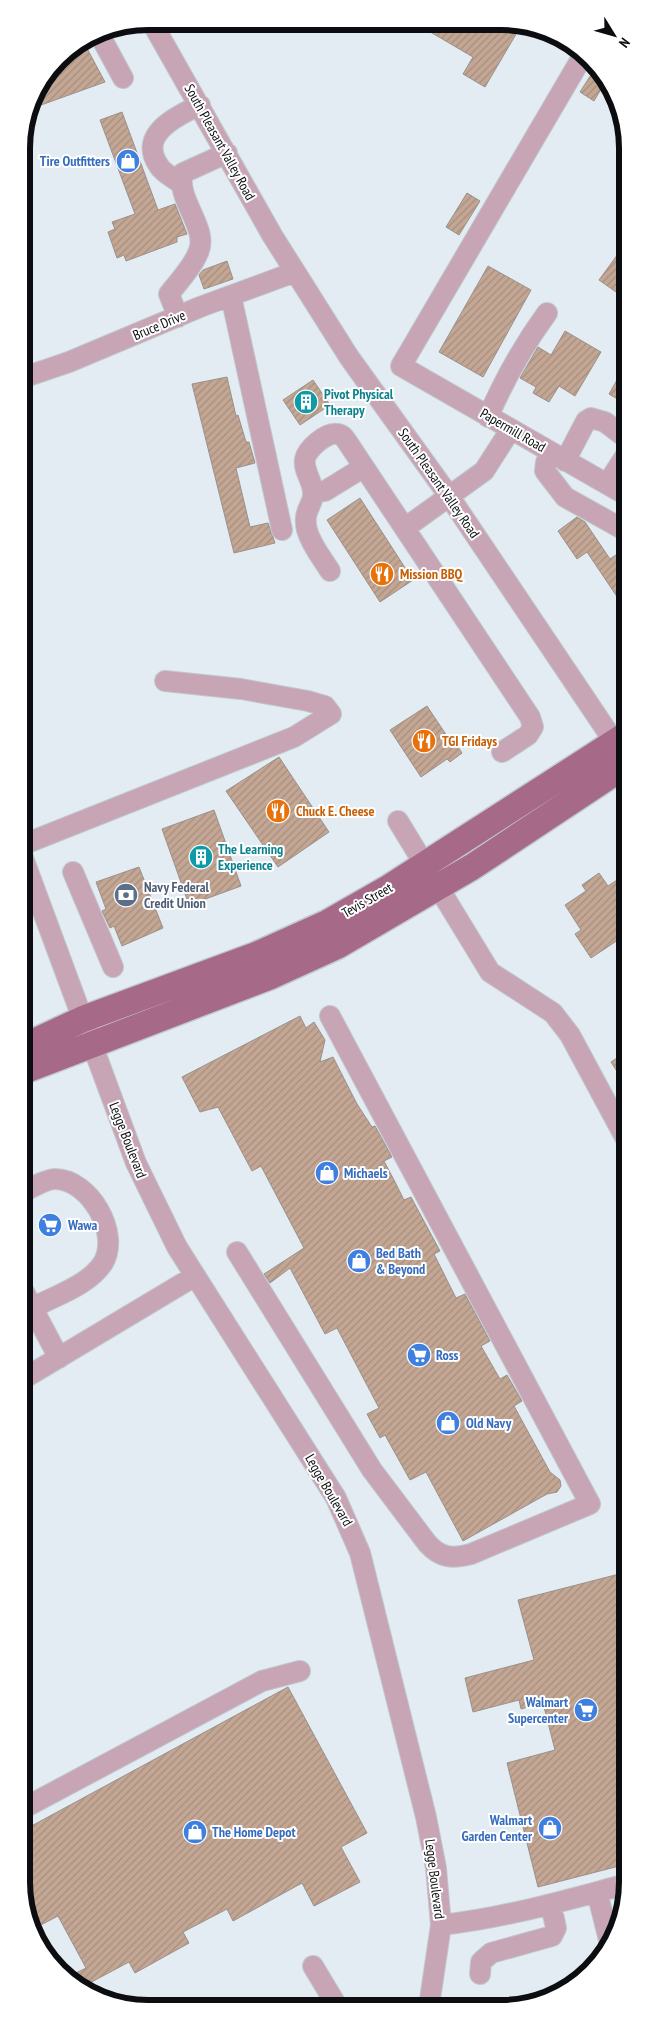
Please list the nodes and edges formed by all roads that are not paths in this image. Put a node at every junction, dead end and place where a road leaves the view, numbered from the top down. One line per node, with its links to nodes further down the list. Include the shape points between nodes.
1 (156, 30): 5 (street, South Pleasant Valley Road)
2 (102, 39): 4 (street)
3 (580, 61): 13 (street, Papermill Road, via 401,366)
4 (124, 78)
5 (200, 105): 6 (street, South Pleasant Valley Road); 7 (street, via 176,116 155,135 152,152 159,167)
6 (226, 154): 7 (street, via 183,173); 8 (street, South Pleasant Valley Road)
7 (180, 183): 11 (street, via 202,240 199,253 169,294)
8 (296, 272): 9 (street, Bruce Drive); 22 (street, South Pleasant Valley Road, via 350,357)
9 (231, 296): 11 (street, Bruce Drive); 25 (street)
10 (547, 313): 13 (street, via 518,356)
11 (178, 316): 12 (street, Bruce Drive)
12 (30, 375)
13 (488, 416): 14 (street, Papermill Road)
14 (511, 429): 16 (street, Papermill Road); 22 (street, via 490,465)
15 (619, 433): 16 (street, via 605,422 591,418)
16 (559, 457): 19 (street, Papermill Road); 23 (street, via 546,462 545,471 565,497)
17 (619, 466): 19 (street)
18 (364, 467): 21 (street, via 325,492); 21 (street, via 344,437 334,433 307,452 304,461); 24 (street)
19 (607, 484): 20 (street, Papermill Road)
20 (619, 491)
21 (313, 493): 26 (street, via 306,512 307,530)
22 (450, 496): 24 (street); 28 (street, South Pleasant Valley Road)
23 (619, 527)
24 (405, 528): 30 (street, via 533,722 533,729 528,734)
25 (282, 530)
26 (330, 571)
27 (165, 681): 33 (street, via 241,689 308,701 325,706 331,714 294,738)
28 (619, 742)
29 (619, 748): 34 (main road, Tevis Street)
30 (502, 752)
31 (619, 770): 37 (main road, Tevis Street)
32 (398, 821): 34 (street)
33 (30, 842)
34 (425, 864): 37 (street); 40 (main road, Tevis Street, via 390,887 291,940)
35 (73, 872): 38 (street)
36 (30, 877): 40 (street, Legge Boulevard)
37 (439, 888): 41 (main road, Tevis Street, via 369,930 304,962); 44 (street, via 490,972 552,1014 570,1035)
38 (113, 967)
39 (330, 1016): 46 (street, via 590,1504 471,1554 452,1558 438,1553 372,1470)
40 (83, 1019): 41 (street, Legge Boulevard); 42 (main road, Tevis Street)
41 (92, 1043): 43 (main road, Tevis Street); 47 (street, Legge Boulevard, via 139,1170 162,1219)
42 (30, 1044)
43 (30, 1068)
44 (619, 1126)
45 (30, 1189): 49 (street, via 54,1179 74,1185 87,1194 100,1210 108,1231 109,1248 103,1263 91,1277)
46 (237, 1252)
47 (195, 1276): 50 (street); 57 (street, Legge Boulevard, via 336,1498 360,1553 432,1843)
48 (30, 1304): 49 (street)
49 (32, 1308): 50 (street)
50 (59, 1358): 51 (street)
51 (30, 1376)
52 (300, 1671): 53 (street, via 262,1681)
53 (30, 1805)
54 (619, 1886): 55 (street)
55 (597, 1892): 56 (street); 58 (street)
56 (551, 1905): 57 (street); 60 (street, via 556,1925 552,1936 491,1952 481,1962)
57 (441, 1925): 62 (street, Legge Boulevard)
58 (607, 1933)
59 (313, 1966): 61 (street)
60 (480, 1974)
61 (333, 2000)
62 (430, 2000)

